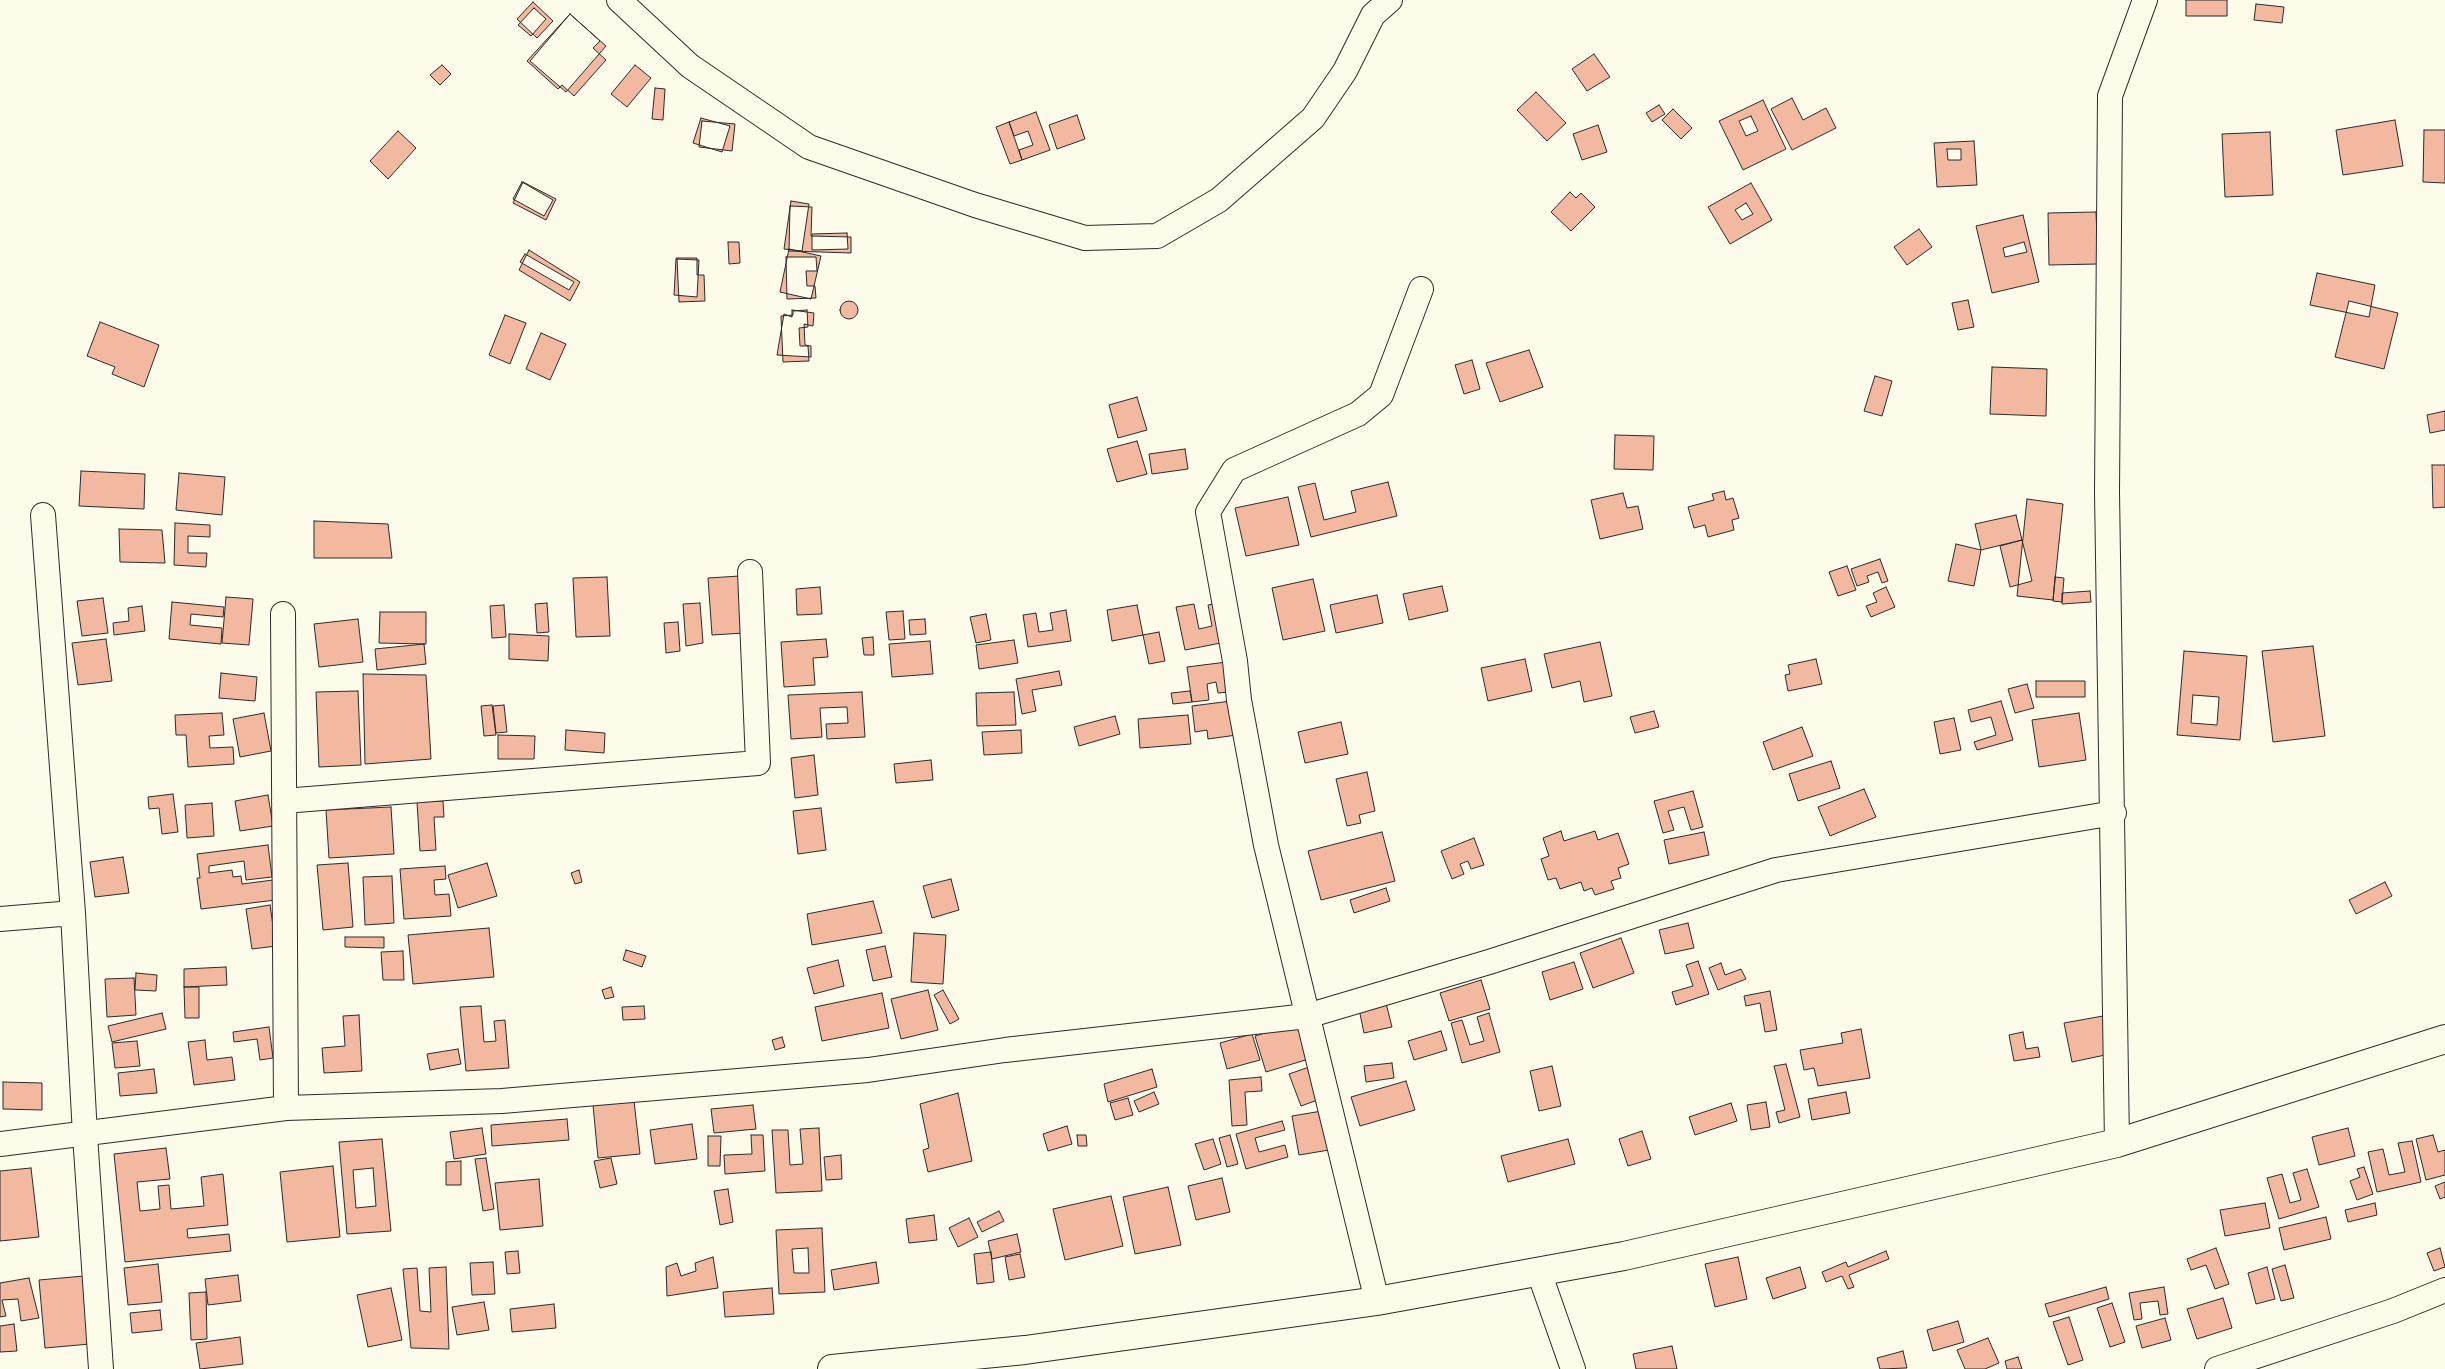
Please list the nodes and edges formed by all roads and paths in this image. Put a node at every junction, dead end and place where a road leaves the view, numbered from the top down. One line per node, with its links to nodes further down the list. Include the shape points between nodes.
1 (619, 0): 2 (street, via 690,66 809,148 975,205 1085,238 1157,236 1219,200 1313,118 1345,71 1373,15)
2 (1390, 0)
3 (2145, 0): 9 (street, via 2110,96 2107,492)
4 (1421, 289): 12 (street, via 1381,395 1358,414 1234,470 1208,512 1266,845)
5 (43, 514): 10 (street)
6 (750, 572): 8 (street, via 758,763)
7 (283, 614): 8 (street)
8 (284, 801): 14 (street)
9 (2114, 813): 12 (street, via 1776,870 1489,962); 16 (street)
10 (74, 913): 11 (street); 15 (street)
11 (0, 919)
12 (1307, 1016): 14 (street, via 1005,1050 868,1070 502,1101); 20 (street)
13 (2445, 1039): 16 (main road)
14 (286, 1108): 15 (street)
15 (85, 1135): 17 (street); 21 (street)
16 (2117, 1143): 18 (main road, via 1624,1256)
17 (0, 1144)
18 (1539, 1272): 20 (main road); 23 (street)
19 (2445, 1290): 24 (street, via 2393,1311)
20 (1377, 1301): 22 (main road, via 1026,1350)
21 (101, 1369)
22 (832, 1369)
23 (1573, 1369)
24 (2217, 1369)

